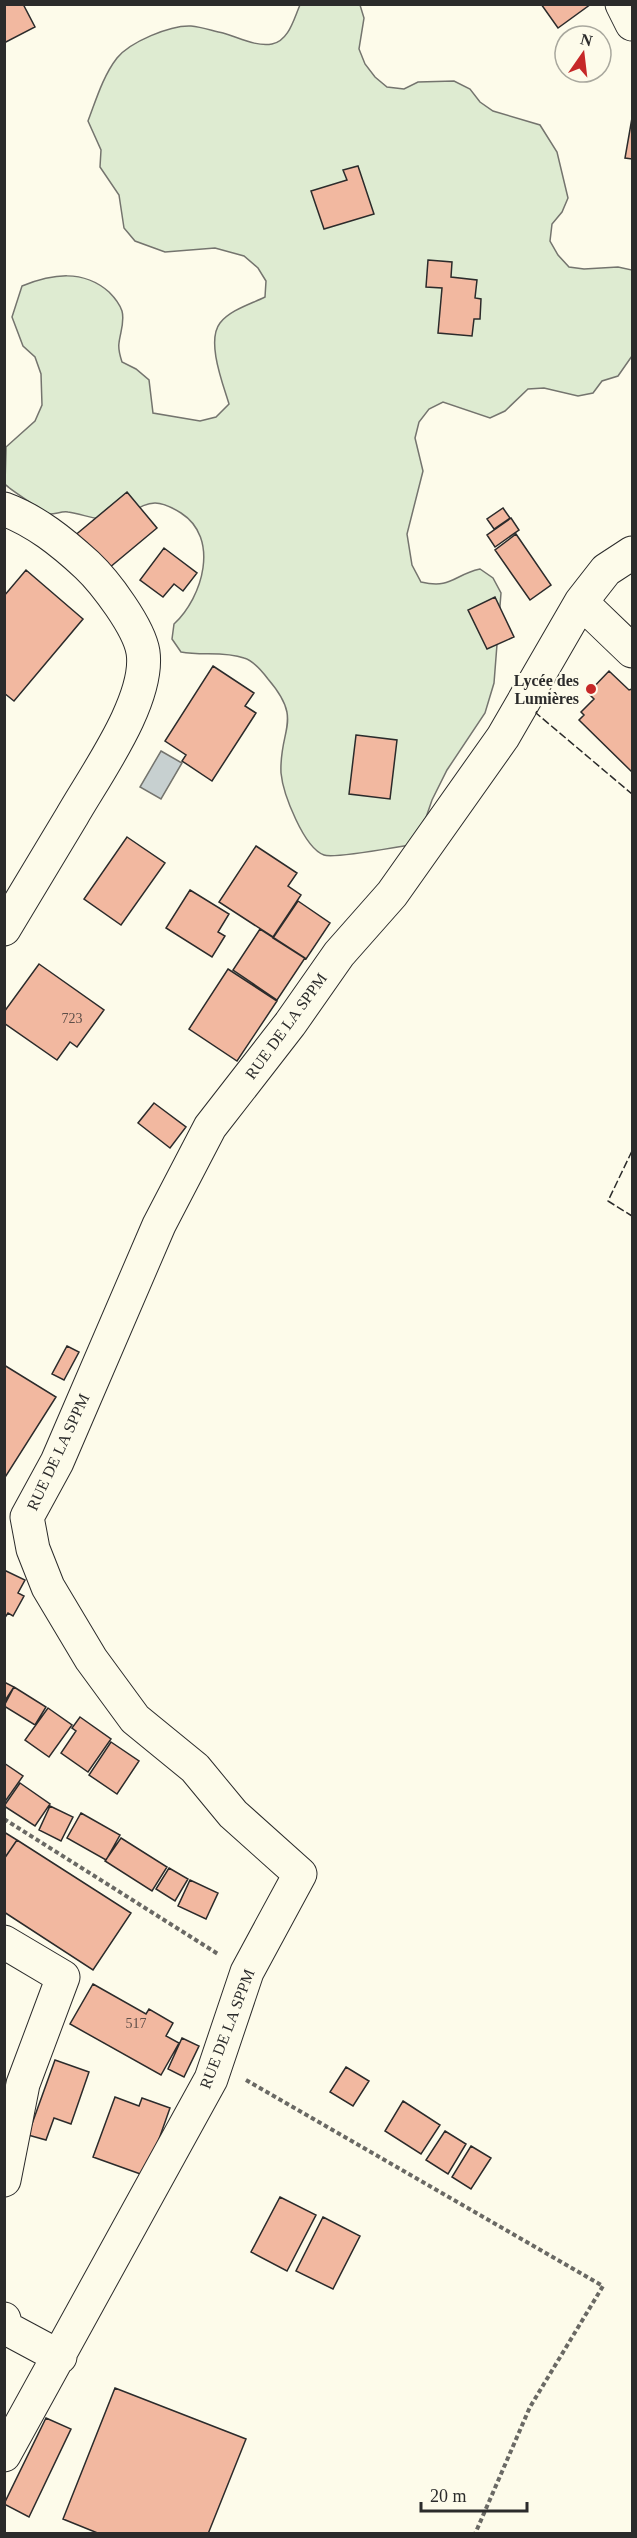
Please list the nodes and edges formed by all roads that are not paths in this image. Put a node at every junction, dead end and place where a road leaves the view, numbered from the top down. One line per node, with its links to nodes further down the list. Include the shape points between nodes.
1 (622, 4): 2 (street)
2 (633, 24)
3 (4, 509): 7 (street, via 45,530 100,577 125,613 143,650 144,673 125,727)
4 (633, 553): 5 (street, RUE DE LA SPPM, via 606,570)
5 (581, 602): 6 (street); 8 (street, RUE DE LA SPPM, via 490,755 392,894 339,954 210,1127 159,1225 57,1462)
6 (633, 651)
7 (4, 929)
8 (16, 1511): 12 (street, RUE DE LA SPPM, via 48,1587 91,1659 135,1719 195,1768 233,1814 300,1874 247,1972 211,2079)
9 (4, 1942): 10 (street, via 63,1977 23,2085)
10 (4, 2180)
11 (4, 2319): 12 (street, via 6,2328)
12 (60, 2357): 13 (street, RUE DE LA SPPM)
13 (6, 2448)

